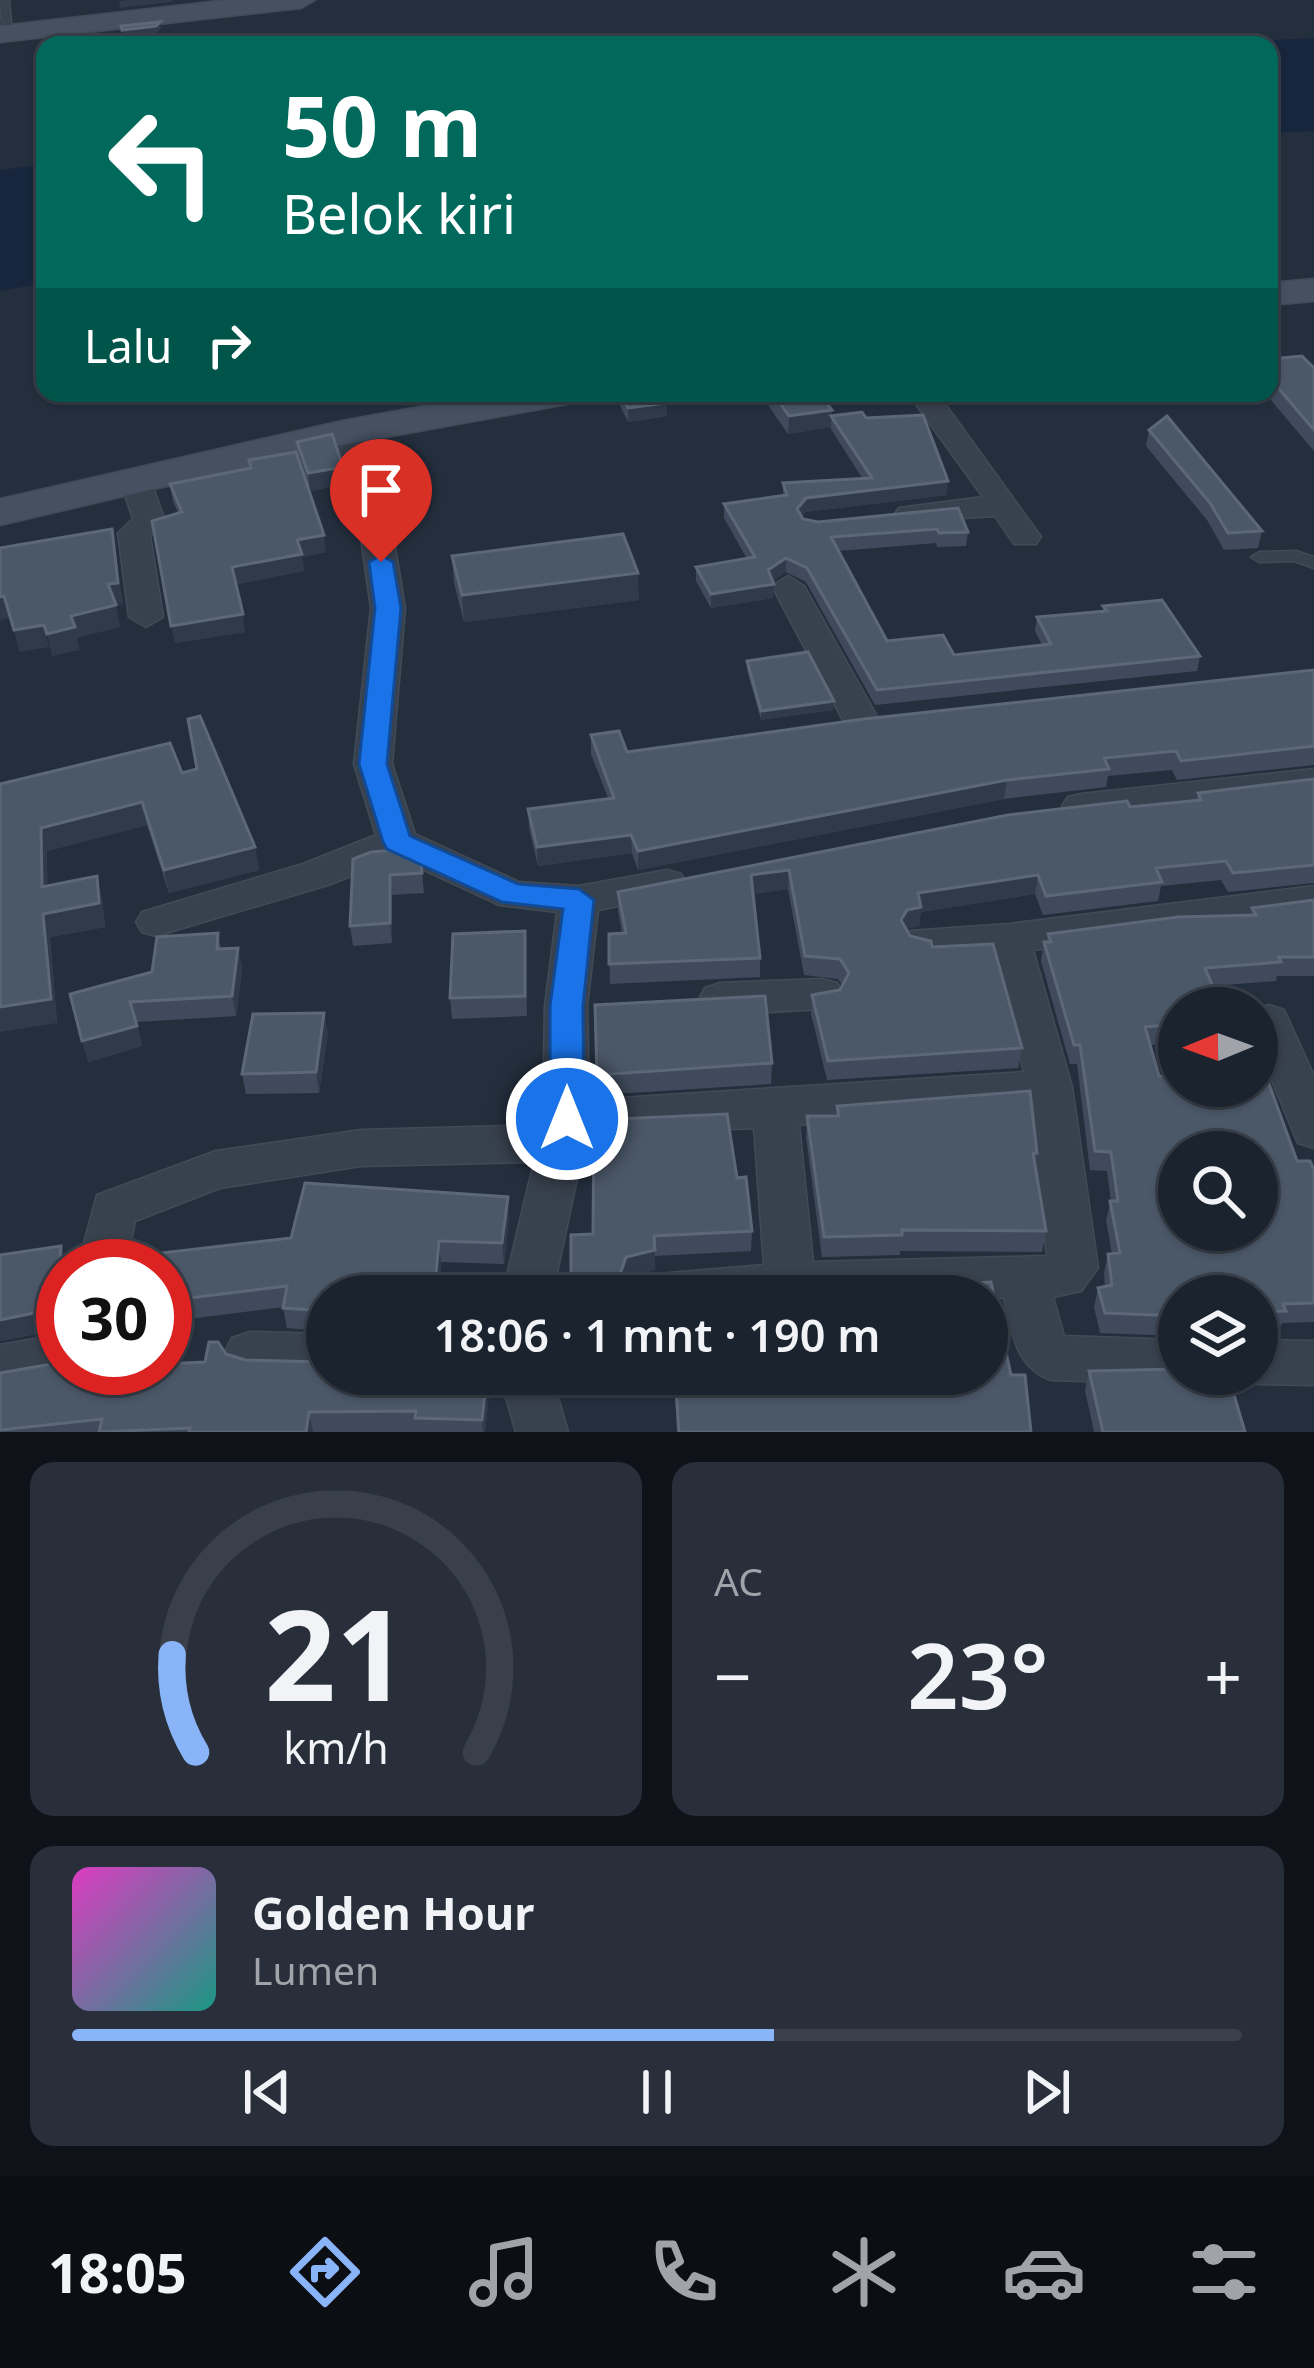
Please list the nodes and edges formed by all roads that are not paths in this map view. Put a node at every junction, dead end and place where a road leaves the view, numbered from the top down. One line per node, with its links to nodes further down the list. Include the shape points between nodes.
1 (4, 0): 3 (lane)
2 (301, 0): 3 (street)
3 (4, 34)
4 (1314, 290): 5 (street)
5 (1278, 294)
6 (512, 402): 8 (street)
7 (929, 402): 10 (street)
8 (342, 433): 9 (street); 25 (street, via 358,457 374,517 388,608 373,764)
9 (135, 479): 11 (street); 13 (street, via 149,521)
10 (999, 498): 12 (street, via 990,508); 14 (street)
11 (0, 512)
12 (886, 518)
13 (134, 533): 15 (street); 19 (street)
14 (1025, 537)
15 (98, 539)
16 (1259, 557): 17 (lane)
17 (1314, 563)
18 (788, 586): 21 (street)
19 (146, 617)
20 (908, 718): 21 (street)
21 (862, 722): 22 (street)
22 (818, 728)
23 (1314, 781): 24 (street)
24 (1046, 811)
25 (398, 842): 27 (street, via 513,895); 29 (street)
26 (699, 878): 27 (street)
27 (579, 900): 35 (street)
28 (1314, 900): 30 (street)
29 (156, 922)
30 (1009, 939): 31 (street); 37 (street)
31 (924, 940)
32 (822, 994): 33 (street)
33 (682, 1001)
34 (613, 1004): 35 (street)
35 (566, 1006): 40 (street)
36 (1278, 1043): 39 (street)
37 (1050, 1087): 38 (street); 45 (street, via 1072,1268)
38 (775, 1109): 40 (street); 43 (street)
39 (1314, 1130)
40 (564, 1131): 41 (street, via 216,1170 115,1209); 42 (street)
41 (108, 1239)
42 (532, 1275)
43 (789, 1275)
44 (1008, 1280): 45 (street)
45 (1024, 1280): 48 (street, via 1051,1358)
46 (250, 1354): 47 (street)
47 (306, 1355)
48 (1158, 1361)
49 (36, 1362): 52 (street)
50 (1278, 1363): 51 (street)
51 (1314, 1363)
52 (0, 1368)
53 (531, 1395): 54 (street)
54 (542, 1432)

